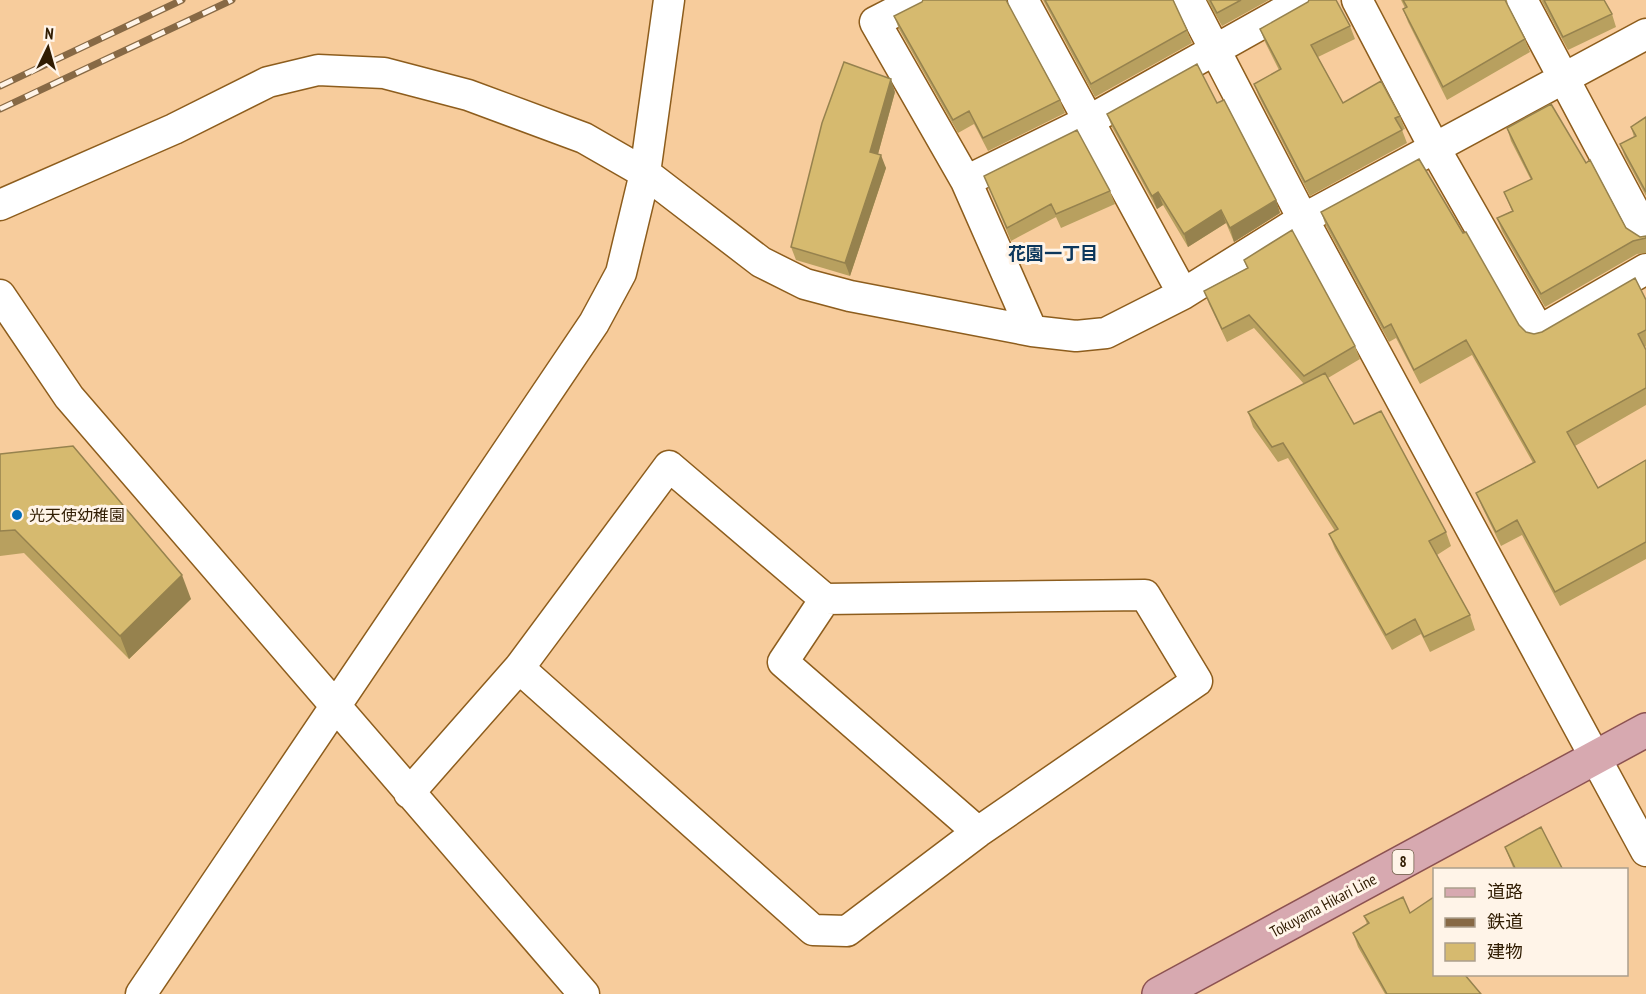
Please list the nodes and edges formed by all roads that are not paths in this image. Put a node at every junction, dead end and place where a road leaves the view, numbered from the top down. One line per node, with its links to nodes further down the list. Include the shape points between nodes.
1 (669, 0): 13 (street)
2 (918, 0): 14 (street, via 876,22)
3 (1023, 0): 11 (street)
4 (1189, 0): 9 (street)
5 (1304, 0): 9 (street)
6 (1357, 0): 12 (street)
7 (1522, 0): 10 (street)
8 (1646, 34): 10 (street)
9 (1216, 51): 11 (street); 16 (street)
10 (1564, 78): 12 (street); 17 (street)
11 (1088, 121): 14 (street); 20 (street)
12 (1434, 147): 16 (street); 18 (street, via 1539,331)
13 (645, 173): 15 (street, via 585,138 468,95 384,73 318,70 268,82 174,129); 21 (street, via 761,262 805,284); 24 (street, via 621,273 594,323)
14 (966, 181): 21 (street)
15 (0, 205)
16 (1303, 219): 20 (street); 26 (street)
17 (1646, 233)
18 (1646, 269)
19 (0, 294): 24 (street, via 69,397)
20 (1183, 294): 21 (street, via 1106,333 1076,336)
21 (1032, 331)
22 (825, 599): 23 (street, via 669,466); 28 (street, via 783,662); 28 (street, via 1145,595 1197,681)
23 (519, 668): 27 (street); 28 (street, via 813,930 847,931)
24 (337, 707): 27 (street); 30 (street)
25 (1646, 730): 26 (main road, Tokuyama Hikari Line / 8)
26 (1596, 757): 29 (street); 32 (main road, Tokuyama Hikari Line / 8)
27 (409, 793): 31 (street)
28 (978, 832)
29 (1646, 851)
30 (141, 994)
31 (584, 994)
32 (1159, 994)

